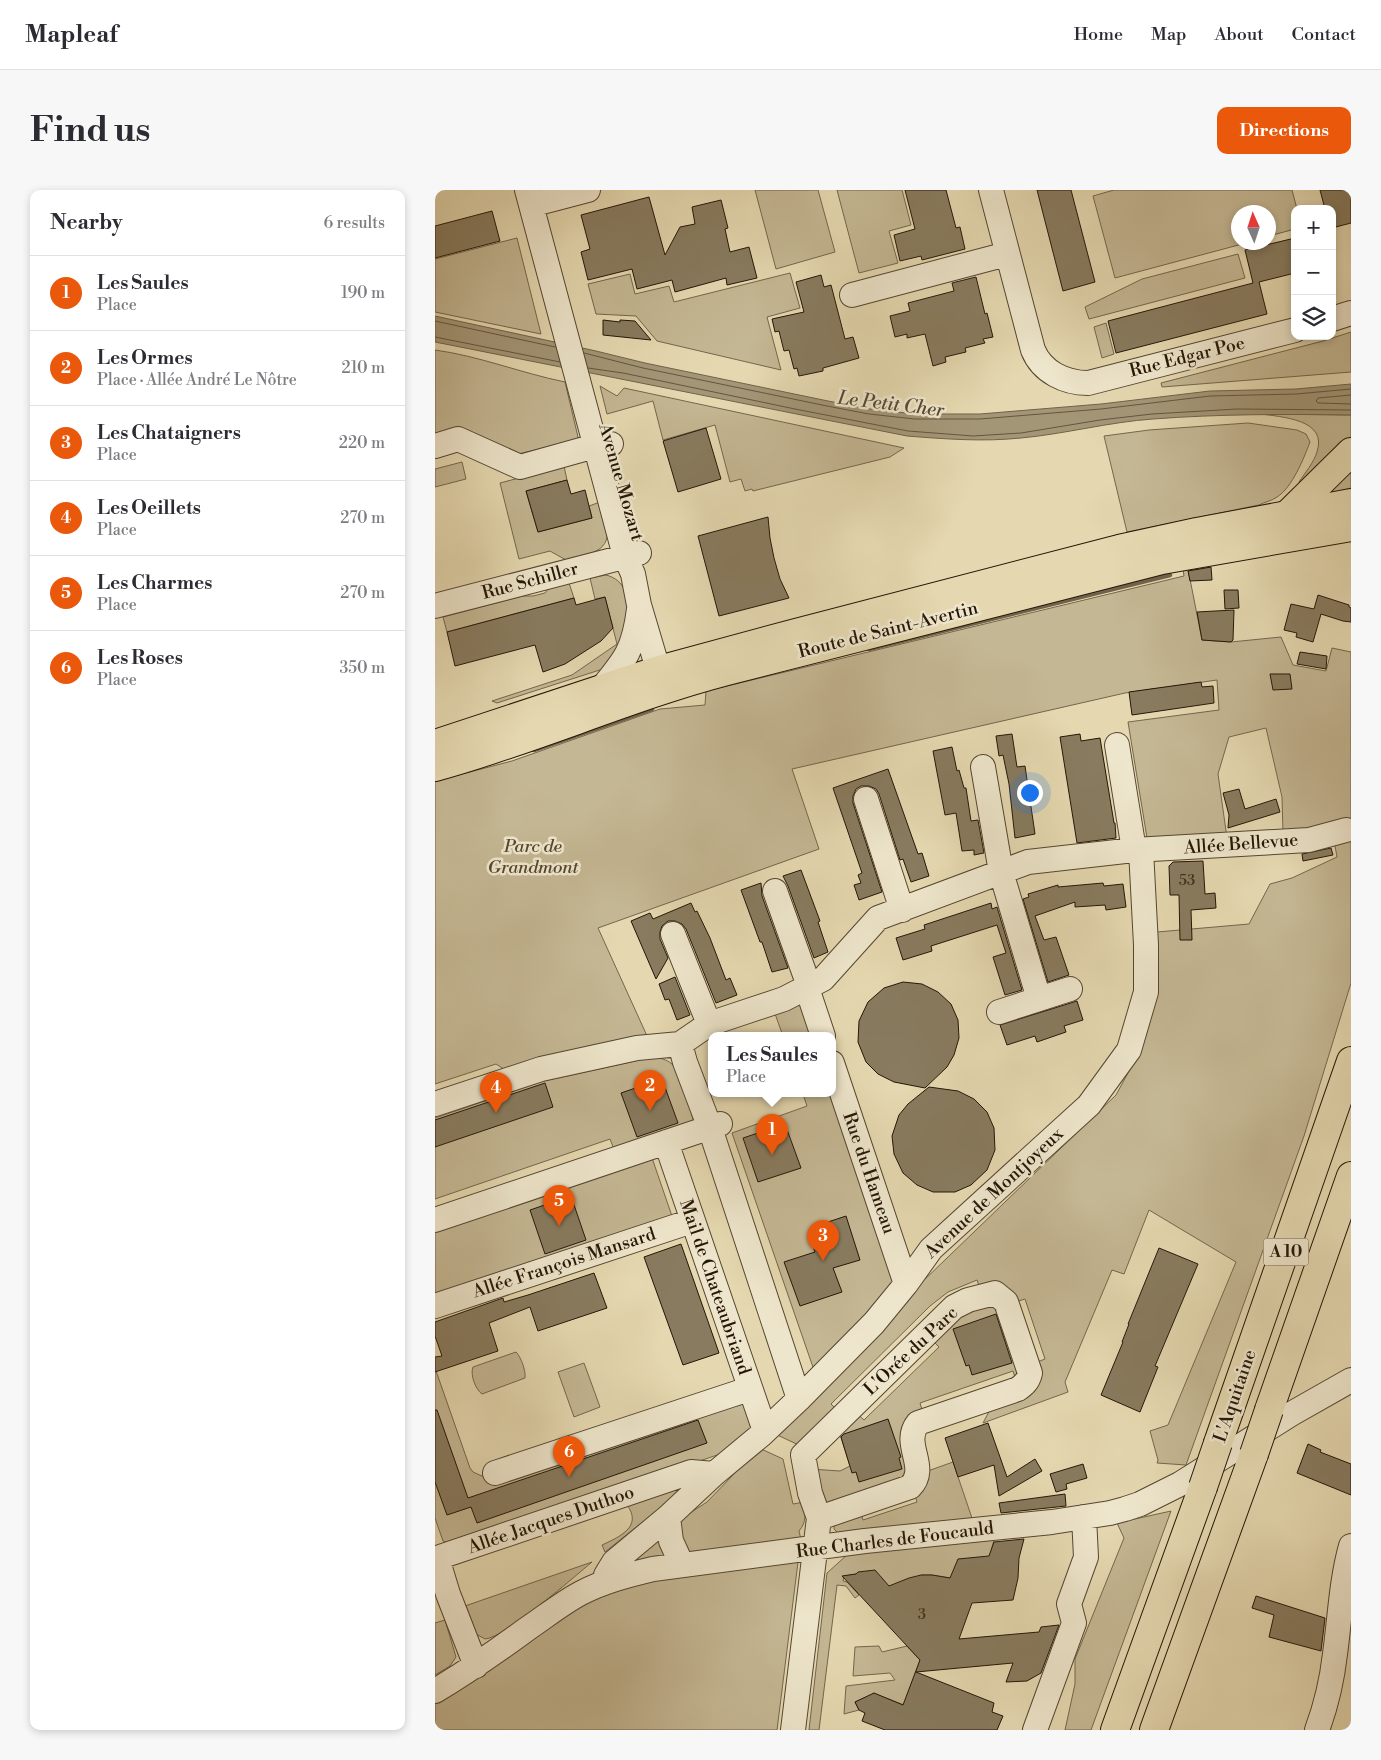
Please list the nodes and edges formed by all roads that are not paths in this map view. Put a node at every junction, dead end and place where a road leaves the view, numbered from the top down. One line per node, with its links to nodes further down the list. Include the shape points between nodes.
1 (588, 190): 3 (street)
2 (991, 190): 4 (street)
3 (536, 197): 9 (street, Avenue Mozart)
4 (1007, 254): 5 (street); 8 (street, Rue Edgar Poe, via 1035,356 1049,371 1079,383)
5 (852, 295)
6 (1351, 313): 7 (street)
7 (1336, 318)
8 (1291, 331)
9 (603, 445): 10 (street, via 520,467 458,440); 15 (street, Avenue Mozart)
10 (435, 446)
11 (1351, 452): 13 (main road)
12 (1351, 503): 13 (main road, Route de Saint-Avertin)
13 (1286, 516): 18 (main road, Route de Saint-Avertin, via 1117,550)
14 (1351, 527): 18 (main road, Route de Saint-Avertin, via 1163,560 727,671)
15 (633, 554): 16 (street, Avenue Mozart); 17 (street, Rue Schiller); 18 (street, Avenue Mozart)
16 (639, 605): 18 (street, Avenue Mozart); 19 (street, Avenue Mozart, via 636,634 631,646 625,659)
17 (435, 606)
18 (668, 674): 19 (main road, Route de Saint-Avertin); 22 (main road, Route de Saint-Avertin, via 527,738)
19 (601, 689): 20 (main road, Route de Saint-Avertin)
20 (435, 744)
21 (1117, 745): 26 (street)
22 (435, 767)
23 (983, 767): 27 (street)
24 (866, 799): 29 (street)
25 (1346, 830): 26 (street, Allée Bellevue, via 1309,840)
26 (1138, 850): 27 (street, Allée Bellevue, via 1028,862); 46 (street, Avenue de Montjoyeux, via 1147,945 1146,992 1129,1050 1089,1105 931,1249)
27 (1001, 872): 29 (street, Allée Bellevue); 33 (street)
28 (775, 891): 31 (street)
29 (902, 910): 31 (street, Allée Bellevue, via 878,918 823,979)
30 (673, 934): 35 (street)
31 (808, 987): 35 (street, Allée Bellevue, via 784,999); 36 (street)
32 (1070, 989): 33 (street)
33 (1039, 999): 34 (street)
34 (999, 1012)
35 (709, 1024): 37 (street, Allée Bellevue)
36 (822, 1032)
37 (681, 1044): 40 (street, via 637,1048 541,1069); 41 (street, via 685,1062)
38 (1351, 1061): 54 (main road, L'Aquitaine / A 10, bridge, via 1219,1443)
39 (836, 1075): 46 (street, Rue du Hameau)
40 (435, 1104)
41 (715, 1126): 42 (street); 50 (street)
42 (667, 1142): 44 (street); 45 (street, Mail de Chateaubriand)
43 (1351, 1176): 69 (main road, L'Aquitaine / A 10, bridge)
44 (435, 1220)
45 (692, 1221): 47 (street, Allée François Mansard); 49 (street, Mail de Chateaubriand)
46 (906, 1284): 50 (street, Avenue de Montjoyeux)
47 (435, 1306)
48 (1351, 1380): 54 (street, Rue Charles de Foucauld, via 1291,1414)
49 (749, 1389): 51 (street, Mail de Chateaubriand); 52 (street)
50 (799, 1399): 51 (street, Avenue de Montjoyeux)
51 (765, 1431): 53 (street, Avenue de Montjoyeux)
52 (495, 1473)
53 (714, 1474): 55 (street, Avenue de Montjoyeux); 60 (street, Allée Jacques Duthoo, via 691,1472)
54 (1191, 1485): 56 (street, Rue Charles de Foucauld, via 1125,1510); 68 (main road, L'Aquitaine / A 10)
55 (668, 1517): 61 (street, via 671,1541); 62 (street, Avenue de Montjoyeux, via 614,1562 606,1575)
56 (1084, 1517): 59 (street, Rue Charles de Foucauld); 67 (street, via 1086,1558 1069,1604 1074,1623)
57 (819, 1518): 57 (street, L'Orée du Parc, via 910,1487 918,1473 912,1438 918,1423 1024,1385 1029,1373 1006,1302 995,1293 955,1307 803,1455 810,1493); 59 (street, L'Orée du Parc)
58 (1351, 1546): 70 (street, via 1331,1681)
59 (815, 1549): 61 (street, Rue Charles de Foucauld); 66 (street, L'Orée du Parc)
60 (436, 1555): 63 (street, Allée Jacques Duthoo)
61 (682, 1565): 62 (street, Rue Charles de Foucauld, via 653,1569)
62 (607, 1582): 64 (street, via 561,1604)
63 (442, 1596): 64 (street, Allée Jacques Duthoo)
64 (476, 1666): 65 (street)
65 (435, 1691)
66 (793, 1730)
67 (1035, 1730)
68 (1115, 1730)
69 (1154, 1730)
70 (1317, 1730)

